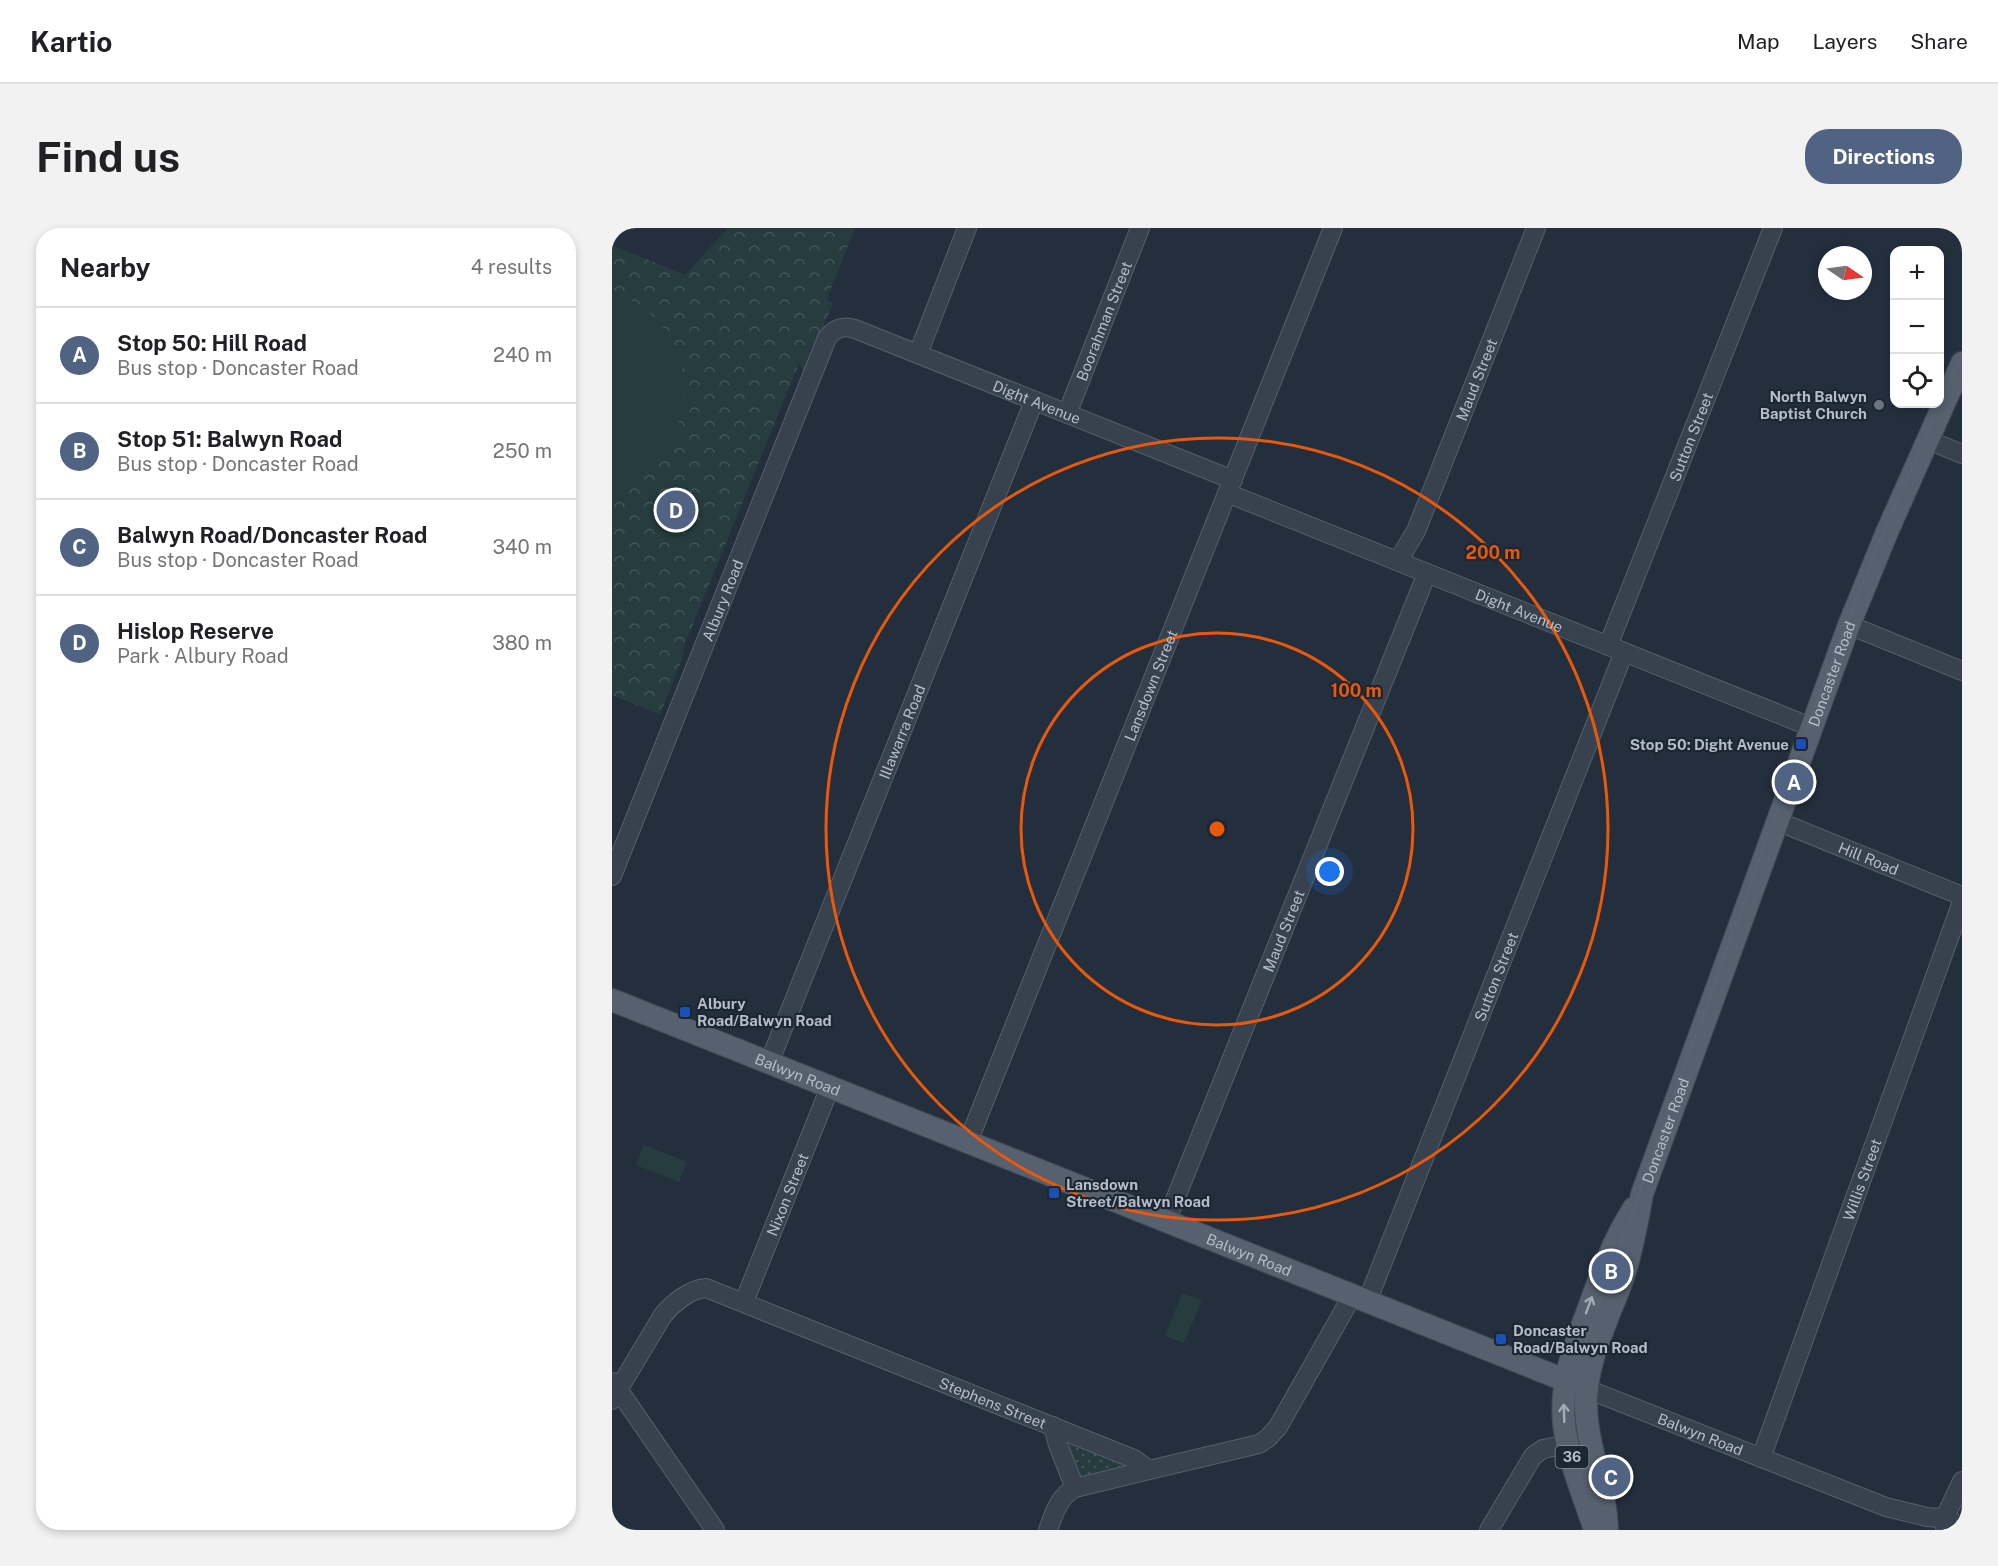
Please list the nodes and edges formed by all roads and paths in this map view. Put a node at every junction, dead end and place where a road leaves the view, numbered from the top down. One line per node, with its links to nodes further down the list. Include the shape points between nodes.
1 (967, 228): 7 (street)
2 (1140, 228): 10 (street, Boorahman Street)
3 (1333, 228): 13 (street, Lansdown Street)
4 (1536, 228): 14 (street, Maud Street)
5 (1773, 228): 17 (street, Sutton Street)
6 (839, 328): 7 (street, Dight Avenue, via 855,328); 21 (street, Albury Road, via 827,338)
7 (918, 354): 9 (street, Dight Avenue)
8 (1962, 363): 11 (main road, Doncaster Road / 36)
9 (1034, 401): 10 (street, Dight Avenue); 25 (street, Illawarra Road)
10 (1067, 414): 13 (street, Dight Avenue)
11 (1928, 440): 12 (street); 16 (main road, Doncaster Road / 36)
12 (1962, 454)
13 (1230, 487): 14 (street, Dight Avenue); 27 (street, Lansdown Street)
14 (1403, 563): 15 (street, Dight Avenue)
15 (1427, 573): 17 (street, Dight Avenue); 29 (street, Maud Street)
16 (1849, 625): 18 (street); 19 (main road, Doncaster Road / 36)
17 (1616, 649): 19 (street, Dight Avenue); 30 (street, Sutton Street)
18 (1962, 671)
19 (1811, 727): 20 (main road, Doncaster Road / 36)
20 (1777, 821): 22 (street, Hill Road); 28 (main road, Doncaster Road / 36)
21 (612, 876)
22 (1962, 896)
23 (1962, 902): 37 (street, Willis Street)
24 (612, 1000): 25 (main road, Balwyn Road)
25 (768, 1063): 26 (main road, Balwyn Road)
26 (830, 1087): 27 (main road, Balwyn Road); 31 (street, Nixon Street)
27 (968, 1142): 29 (main road, Balwyn Road)
28 (1642, 1194): 32 (main road, Doncaster Road / 36, one-way to 28, via 1603,1267); 33 (main road, Doncaster Road / 36, via 1629,1259 1592,1362)
29 (1166, 1222): 30 (main road, Balwyn Road)
30 (1359, 1299): 32 (main road, Balwyn Road); 38 (street, via 1268,1438 1259,1444)
31 (744, 1302): 34 (street, Stephens Street, via 701,1288 672,1305); 35 (street, Stephens Street)
32 (1565, 1381): 33 (main road, Balwyn Road); 36 (main road, Doncaster Road / 36, one-way to 32, via 1563,1409)
33 (1587, 1389): 37 (street, Balwyn Road); 46 (main road, Doncaster Road / 36, via 1587,1427)
34 (614, 1390): 42 (street)
35 (1053, 1426): 38 (street, Stephens Street, via 1134,1459); 40 (street)
36 (1568, 1444): 44 (street, via 1546,1448 1533,1456); 45 (main road, Doncaster Road / 36)
37 (1761, 1458): 41 (street, Balwyn Road, via 1886,1507 1915,1525)
38 (1149, 1470): 40 (street)
39 (1962, 1481): 41 (street, via 1949,1507)
40 (1075, 1488): 43 (street, via 1058,1504)
41 (1949, 1527)
42 (715, 1530)
43 (1048, 1530)
44 (1489, 1530)
45 (1595, 1530)
46 (1607, 1530)

